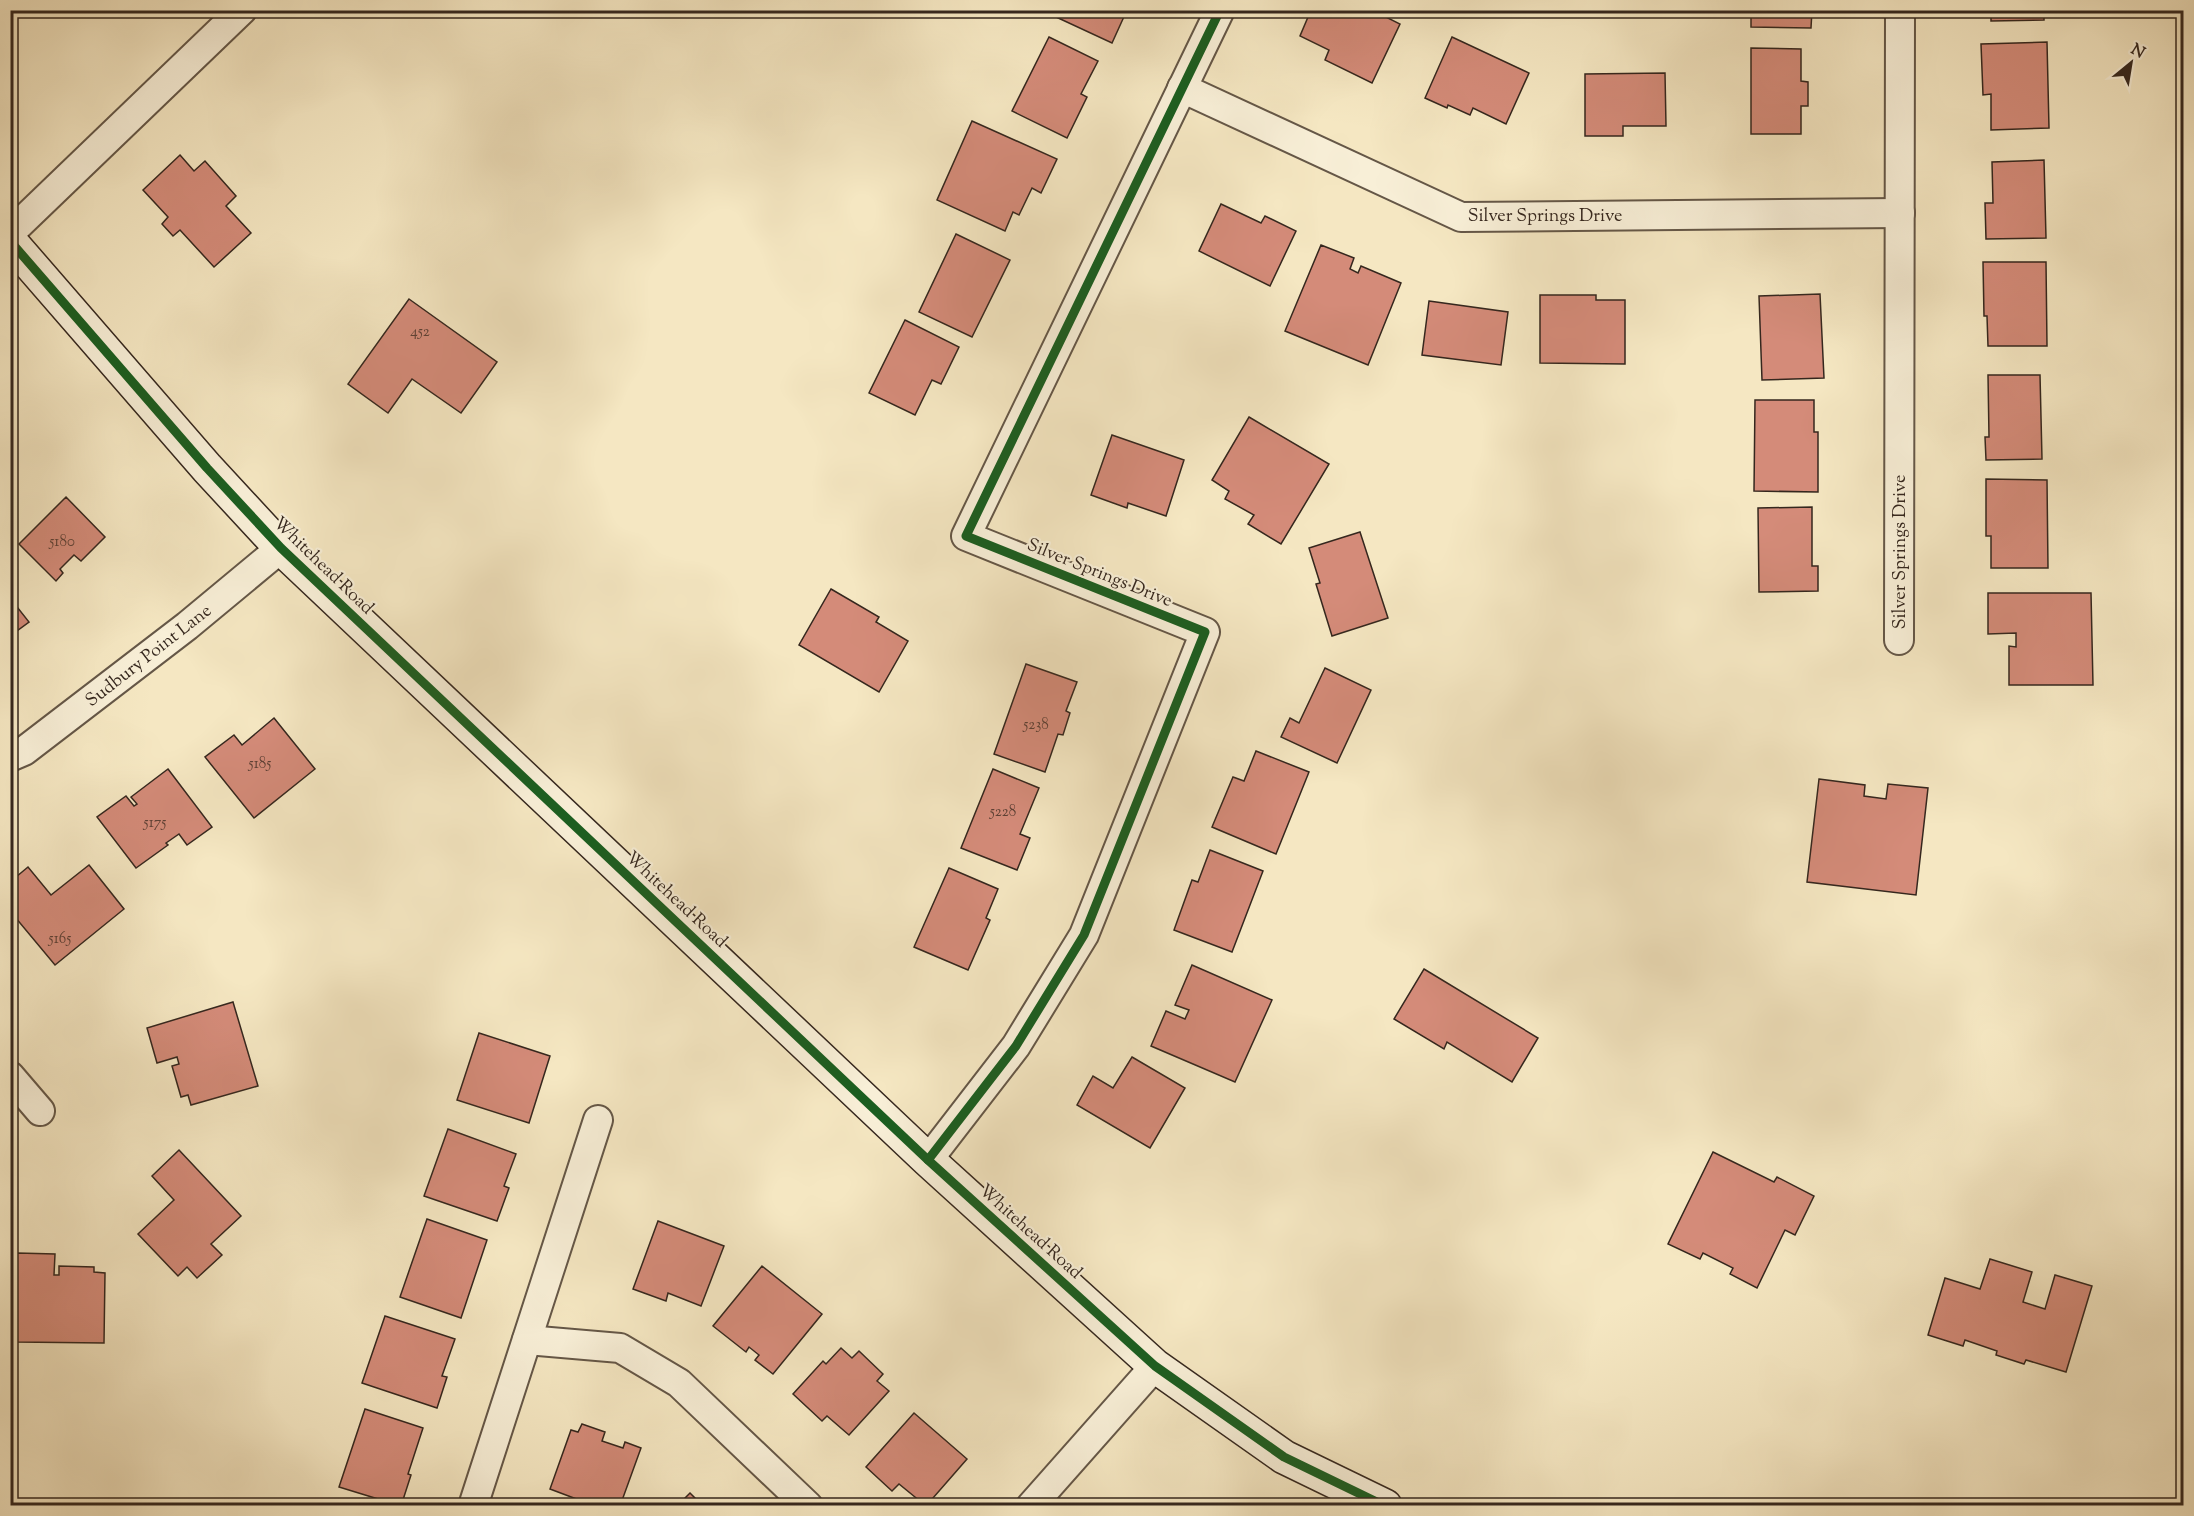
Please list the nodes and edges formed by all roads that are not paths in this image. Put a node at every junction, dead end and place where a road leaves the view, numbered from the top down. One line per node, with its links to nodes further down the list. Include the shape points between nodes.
1 (242, 10): 6 (street)
2 (1220, 10): 4 (street, Silver Springs Drive)
3 (1900, 10): 5 (street, Silver Springs Drive)
4 (1182, 88): 5 (street, Silver Springs Drive, via 1461,216); 14 (street, Silver Springs Drive, via 966,536 1205,632 1084,935 1016,1046)
5 (1900, 213): 9 (street, Silver Springs Drive)
6 (10, 233)
7 (10, 241): 8 (street, Whitehead Road)
8 (281, 548): 10 (street, Sudbury Point Lane, via 187,626); 14 (street, Whitehead Road)
9 (1899, 640)
10 (10, 758)
11 (10, 1076): 12 (street)
12 (40, 1111)
13 (598, 1120): 15 (street)
14 (928, 1160): 16 (street, Whitehead Road)
15 (527, 1340): 17 (street); 18 (street, via 620,1348 679,1383)
16 (1155, 1366): 19 (street); 20 (street, Whitehead Road, via 1284,1457)
17 (473, 1506)
18 (808, 1506)
19 (1031, 1506)
20 (1385, 1506)

